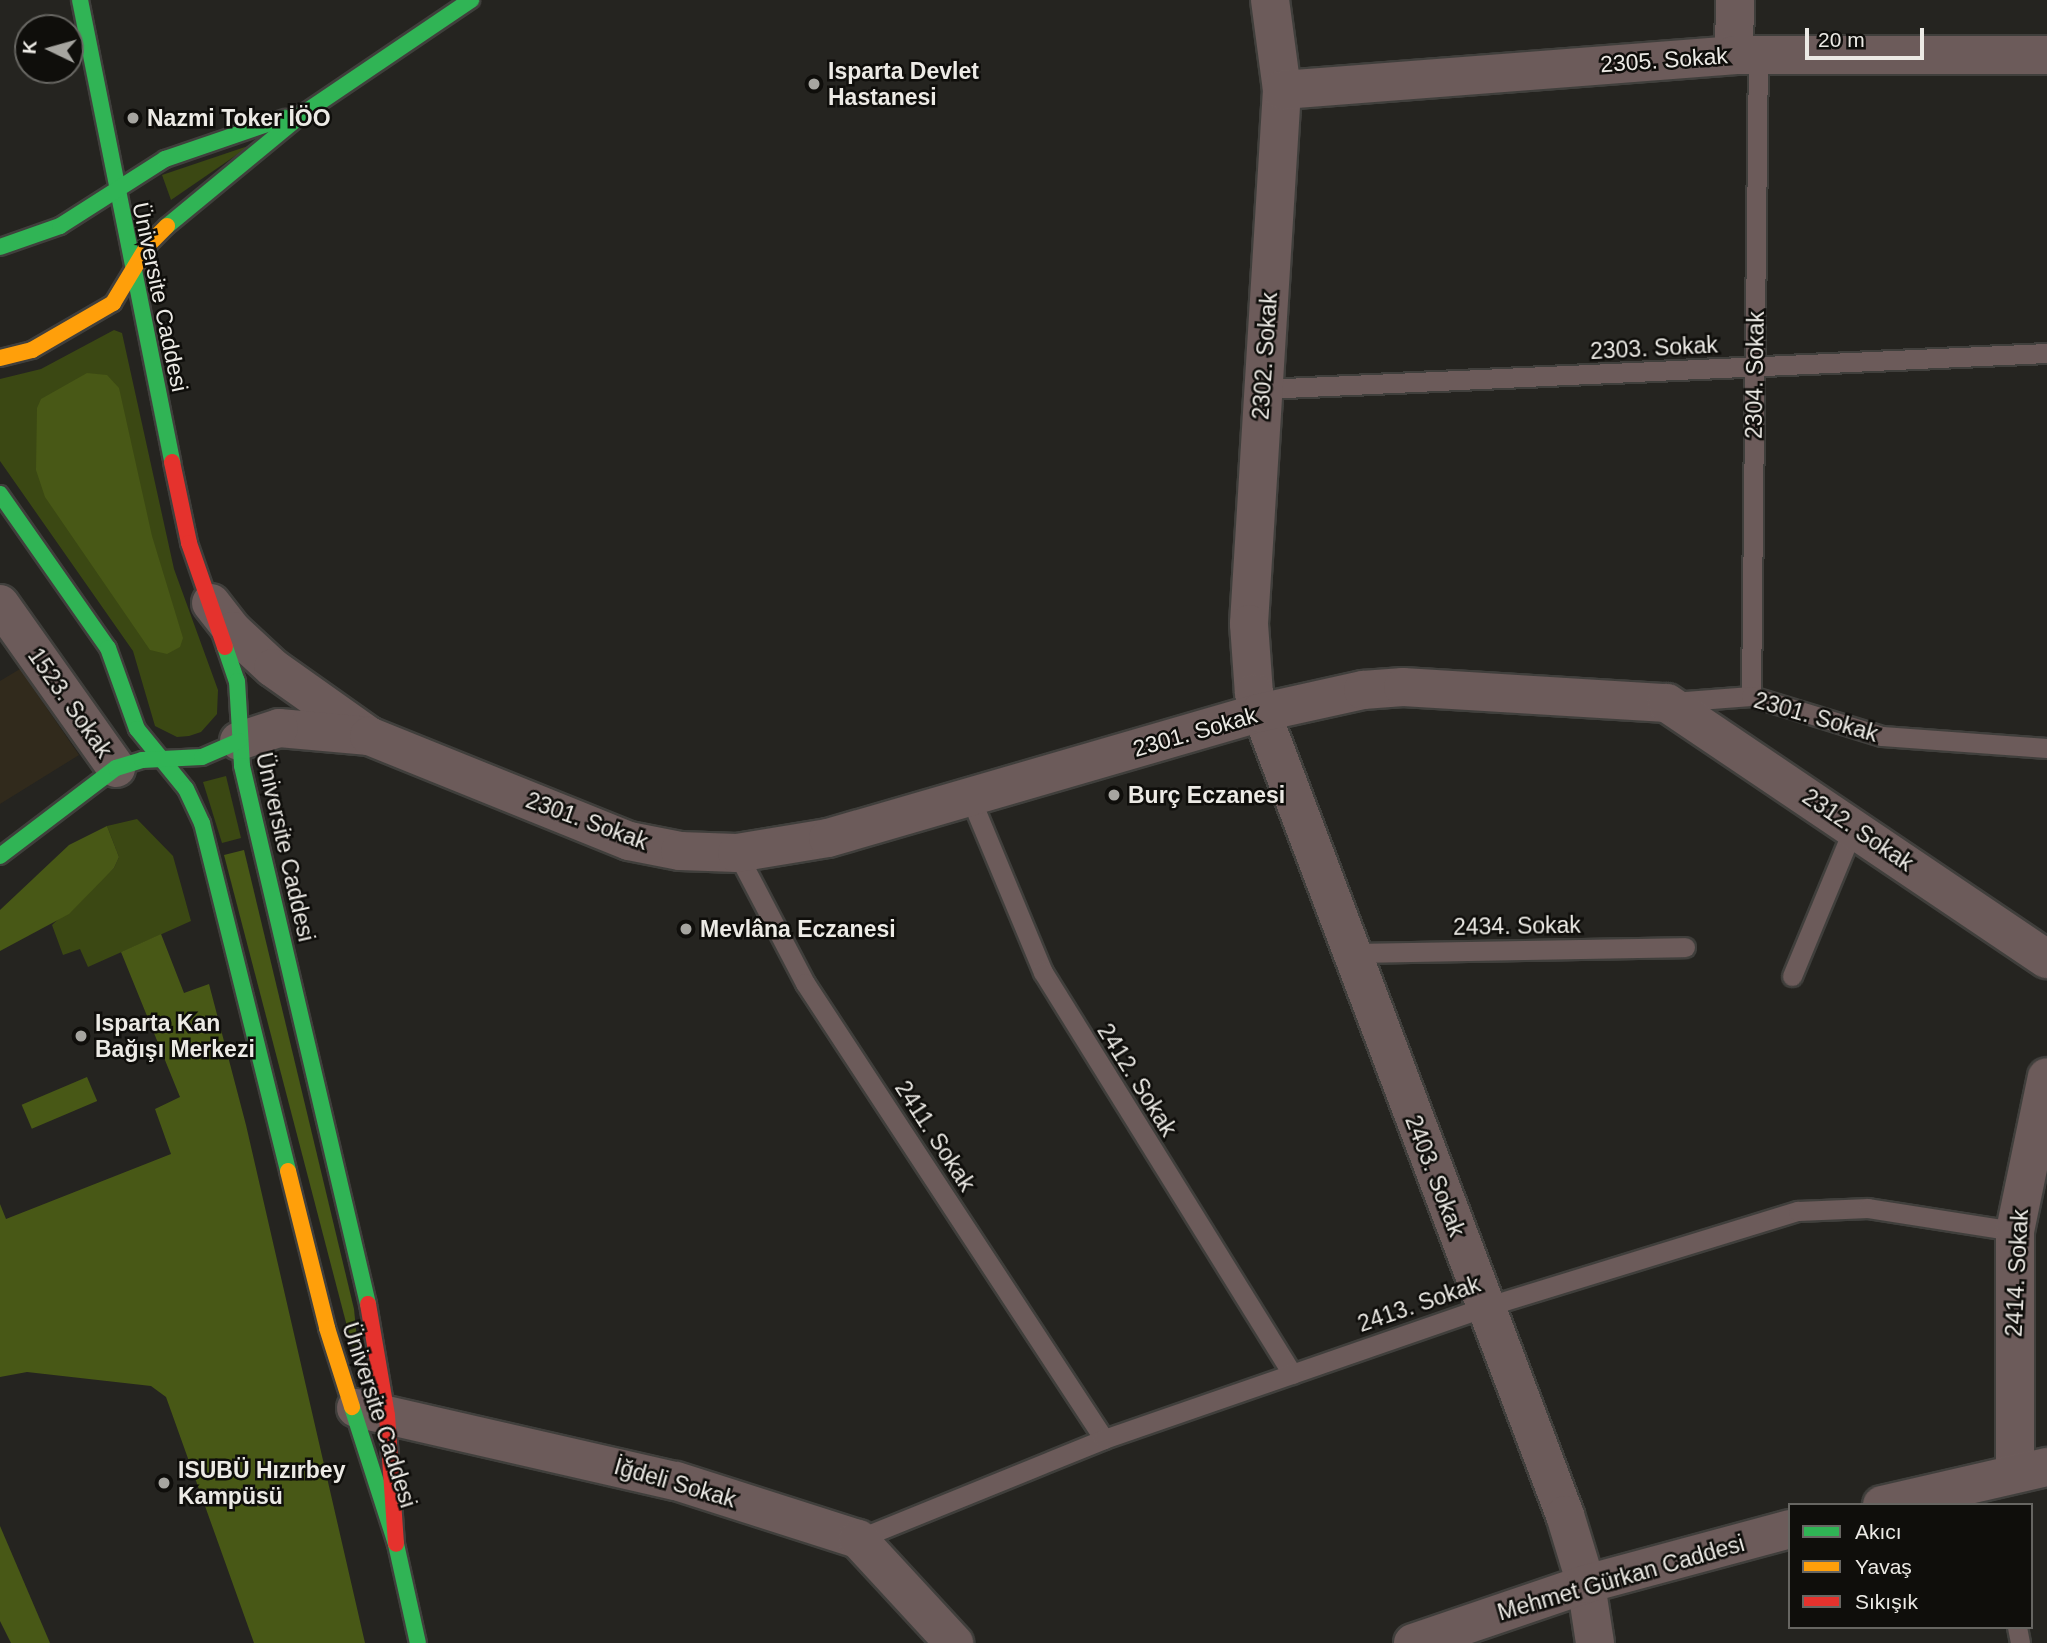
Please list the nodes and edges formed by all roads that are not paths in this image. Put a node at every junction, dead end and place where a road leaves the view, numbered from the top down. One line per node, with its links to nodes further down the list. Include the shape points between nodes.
1 (80, 0): 9 (main road, Üniversite Caddesi)
2 (471, 0): 8 (main road)
3 (1270, 0): 7 (street, 2302. Sokak)
4 (1735, 0): 5 (street, 2304. Sokak)
5 (1746, 54): 6 (street, 2305. Sokak); 7 (street, 2305. Sokak); 14 (lane, 2304. Sokak)
6 (2047, 55)
7 (1282, 90): 15 (street, 2302. Sokak)
8 (304, 113): 9 (main road, via 165,159); 11 (main road, via 159,232)
9 (115, 191): 10 (main road, via 60,226); 11 (main road, Üniversite Caddesi)
10 (0, 247)
11 (132, 271): 13 (main road, via 113,303 99,314 32,350); 17 (main road, Üniversite Caddesi, via 189,543)
12 (2047, 353): 14 (lane, 2303. Sokak)
13 (0, 358)
14 (1755, 367): 15 (lane, 2303. Sokak); 19 (lane, 2304. Sokak)
15 (1263, 389): 22 (street, 2302. Sokak, via 1249,624)
16 (0, 494): 20 (main road, Üniversite Caddesi, via 108,648)
17 (206, 597): 23 (street, 2301. Sokak, via 259,656); 24 (main road, Üniversite Caddesi, via 237,681)
18 (0, 604): 25 (street, 1523. Sokak)
19 (1751, 696): 21 (lane, 2301. Sokak); 26 (lane, 2301. Sokak, via 1882,736)
20 (125, 698): 25 (main road); 27 (main road, Üniversite Caddesi, via 137,729)
21 (1667, 703): 22 (street, 2301. Sokak, via 1403,687 1363,690); 29 (street, 2312. Sokak)
22 (1259, 713): 28 (street, 2301. Sokak); 33 (street, 2403. Sokak)
23 (369, 736): 24 (street, 2301. Sokak, via 279,728); 30 (street, 2301. Sokak, via 629,841 680,851)
24 (239, 741): 27 (main road, via 202,757); 41 (main road, Üniversite Caddesi, via 258,840 363,1275)
25 (115, 746): 27 (main road); 31 (main road, via 77,794)
26 (2047, 747)
27 (162, 759): 40 (main road, Üniversite Caddesi, via 186,789 207,842)
28 (970, 796): 30 (street, 2301. Sokak, via 828,838); 39 (lane, 2412. Sokak, via 1043,972)
29 (1854, 826): 34 (street, 2312. Sokak); 35 (lane)
30 (737, 852): 42 (lane, 2411. Sokak, via 805,983)
31 (0, 856)
32 (1685, 947): 33 (lane, 2434. Sokak)
33 (1350, 953): 38 (street, 2403. Sokak)
34 (2047, 958)
35 (1792, 976)
36 (2047, 1077): 37 (street, 2414. Sokak)
37 (2015, 1231): 38 (lane, 2413. Sokak, via 1868,1208 1798,1211); 43 (street, 2414. Sokak)
38 (1485, 1307): 39 (lane, 2413. Sokak); 48 (street, 2403. Sokak, via 1565,1515)
39 (1292, 1374): 42 (lane, 2413. Sokak)
40 (351, 1407): 41 (street, İğdeli Sokak); 47 (main road, Üniversite Caddesi)
41 (387, 1415): 46 (street, İğdeli Sokak, via 676,1481); 47 (main road, Üniversite Caddesi)
42 (1104, 1439): 46 (lane, 2413. Sokak)
43 (2010, 1480): 44 (street)
44 (1892, 1503)
45 (1788, 1530): 48 (street, Mehmet Gürkan Caddesi)
46 (858, 1539): 50 (street, İğdeli Sokak)
47 (396, 1544): 49 (main road, Üniversite Caddesi)
48 (1586, 1584): 51 (street, Mehmet Gürkan Caddesi); 52 (street, 2403. Sokak)
49 (418, 1643)
50 (954, 1643)
51 (1413, 1643)
52 (1595, 1643)

